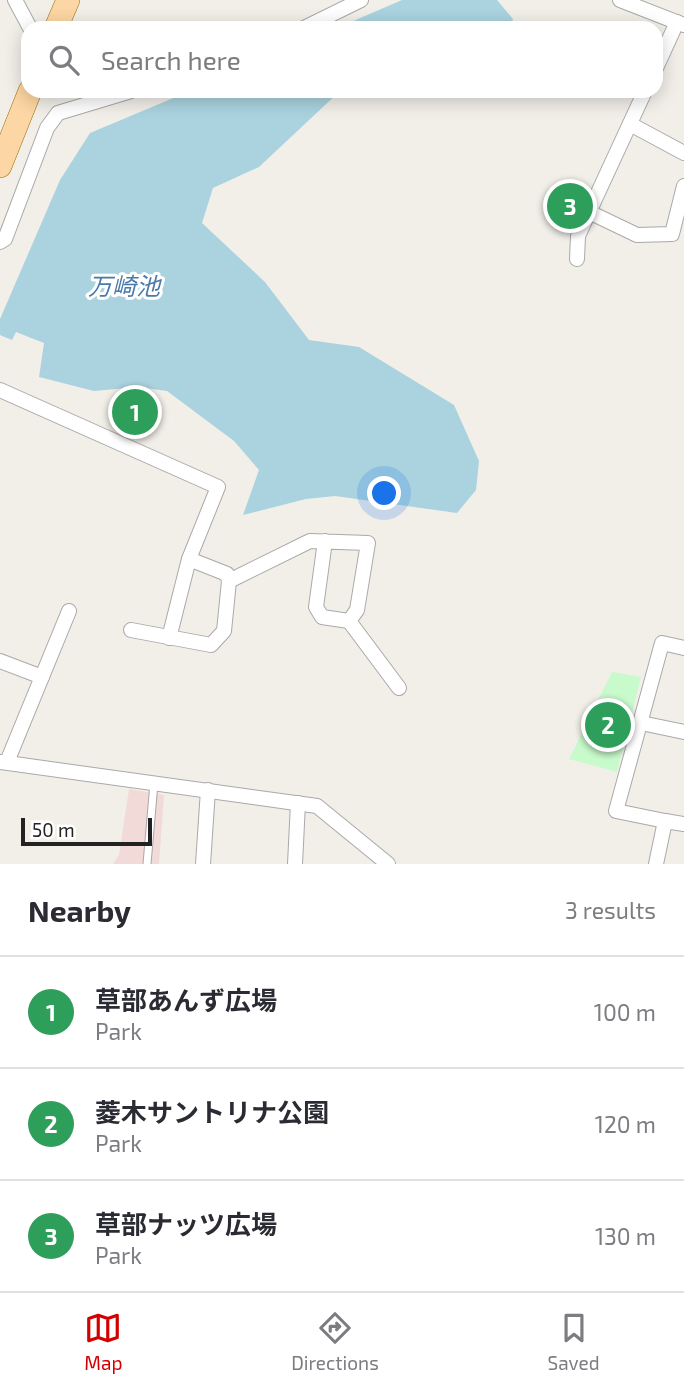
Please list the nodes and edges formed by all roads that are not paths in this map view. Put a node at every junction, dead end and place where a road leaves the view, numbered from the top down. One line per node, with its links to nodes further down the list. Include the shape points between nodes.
1 (15, 0): 5 (street)
2 (68, 0): 6 (main road)
3 (361, 0): 7 (street)
4 (620, 0): 8 (street)
5 (26, 21)
6 (59, 21)
7 (318, 21)
8 (681, 23): 9 (street)
9 (663, 55)
10 (27, 98): 15 (main road)
11 (108, 98): 18 (street, via 58,113 47,128)
12 (642, 98): 13 (street)
13 (630, 124): 14 (street); 17 (street)
14 (684, 153)
15 (0, 166)
16 (684, 186): 17 (street, via 672,234 637,235)
17 (589, 212): 19 (street, via 578,236)
18 (0, 242)
19 (577, 259)
20 (0, 390): 22 (street, via 218,487)
21 (325, 541): 23 (street, via 310,541); 25 (street, via 316,607 322,617); 25 (street, via 369,543 357,610)
22 (189, 559): 23 (street, via 227,574); 27 (street)
23 (229, 581): 27 (street, via 223,631 211,645)
24 (69, 611): 30 (street)
25 (349, 621): 31 (street)
26 (131, 630): 27 (street)
27 (169, 638)
28 (684, 648): 32 (street, via 662,643)
29 (0, 661): 30 (street)
30 (42, 677): 34 (street)
31 (398, 688)
32 (641, 723): 33 (street); 38 (street, via 616,811)
33 (684, 732)
34 (4, 762): 35 (street)
35 (154, 783): 36 (street); 40 (lane)
36 (208, 790): 37 (street); 41 (street)
37 (298, 803): 42 (street); 43 (street, via 317,806)
38 (665, 821): 39 (street); 44 (street)
39 (684, 824)
40 (147, 864)
41 (203, 864)
42 (295, 864)
43 (388, 864)
44 (656, 864)

